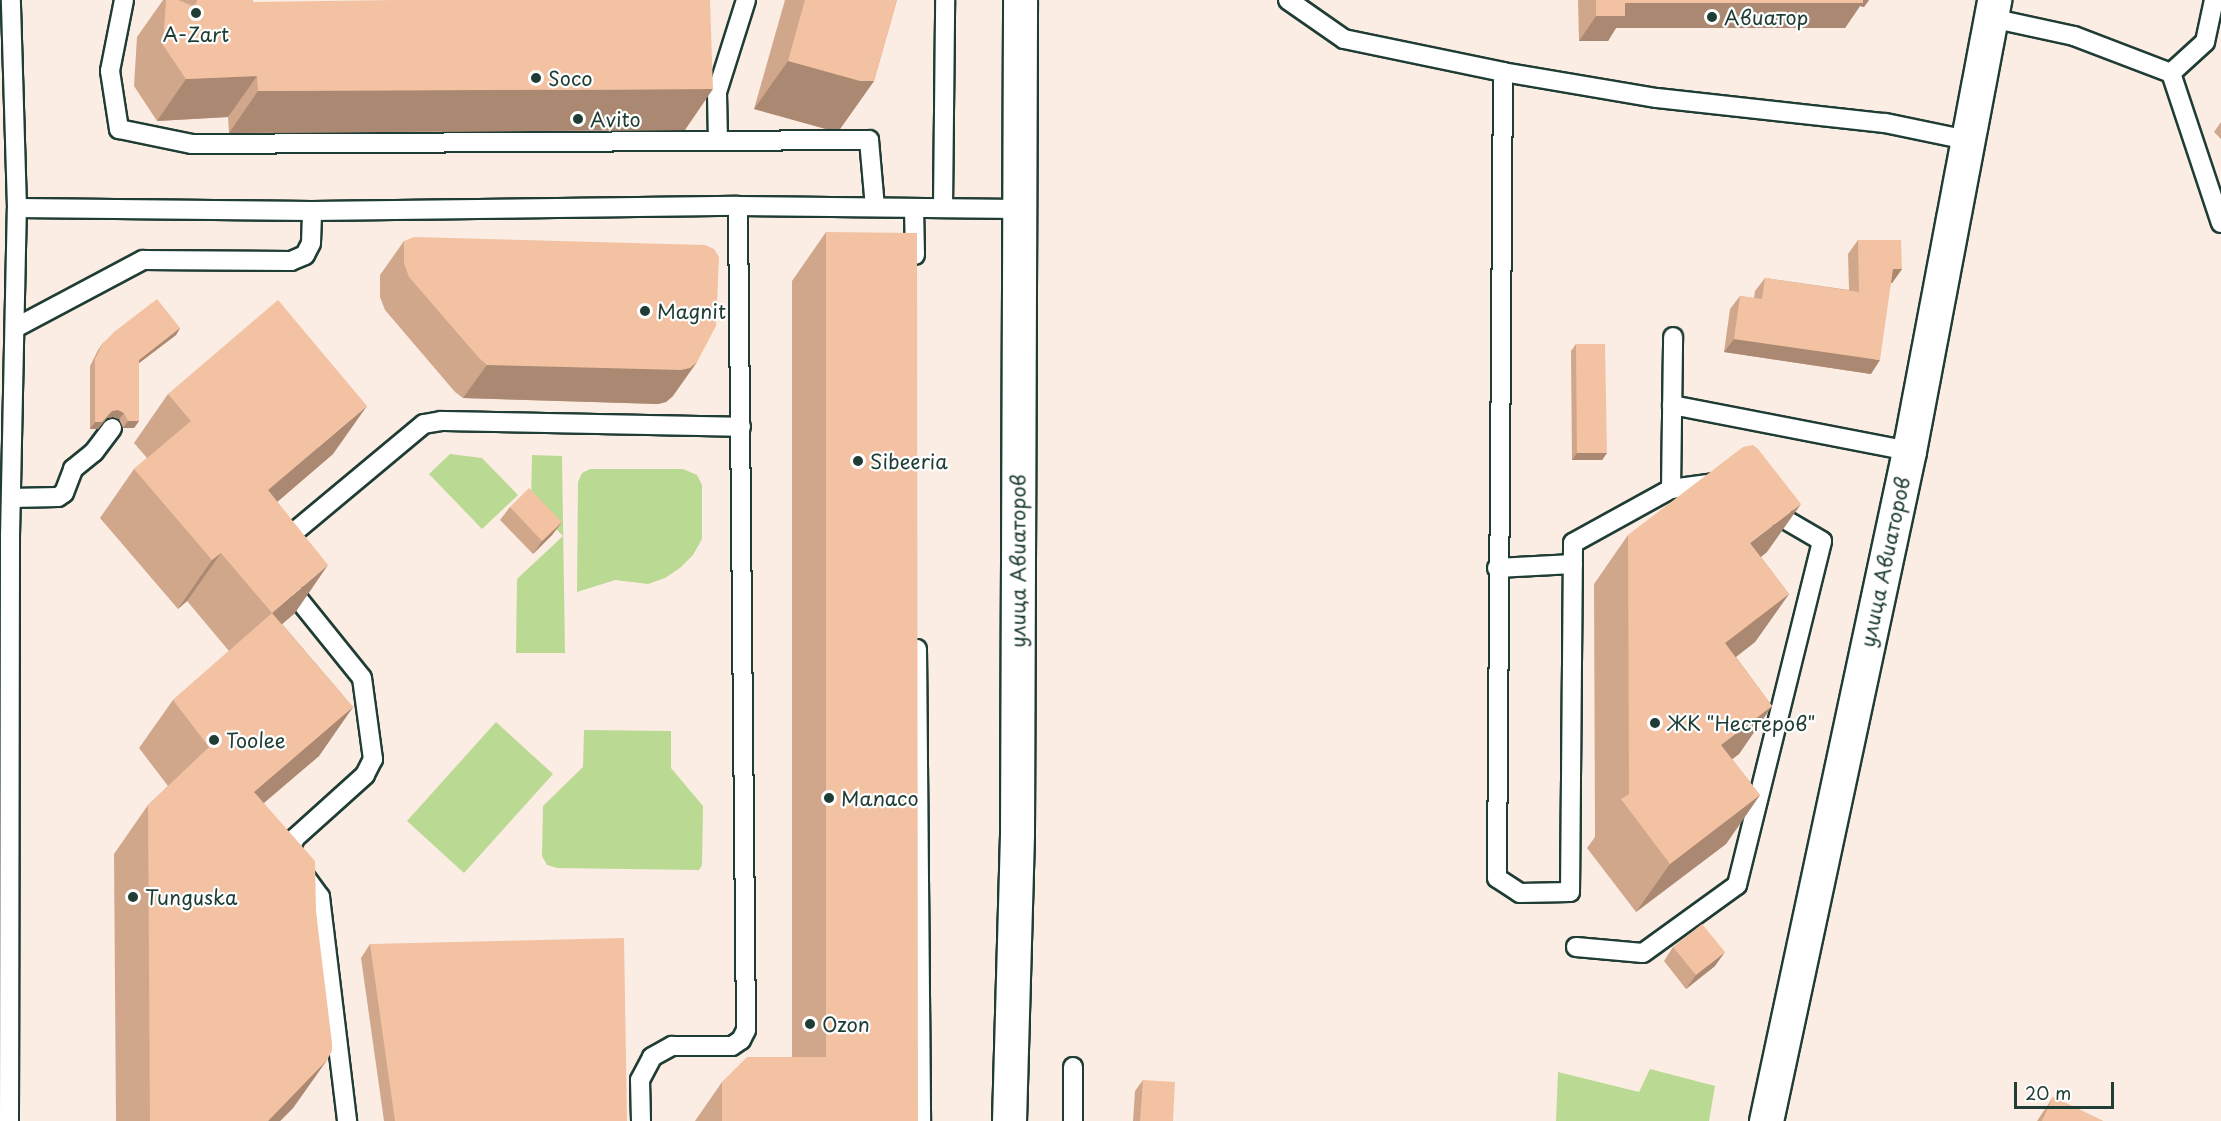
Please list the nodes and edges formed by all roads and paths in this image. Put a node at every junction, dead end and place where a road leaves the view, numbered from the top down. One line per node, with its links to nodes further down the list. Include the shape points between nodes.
1 (11, 0): 15 (lane)
2 (124, 0): 12 (lane, via 110,71 119,129 192,144)
3 (746, 0): 12 (lane, via 717,92)
4 (945, 0): 17 (lane)
5 (1020, 0): 18 (main road, улица Авиаторов)
6 (1288, 0): 9 (lane, via 1344,39)
7 (2214, 0): 10 (lane, via 2205,42)
8 (1992, 9): 10 (lane); 11 (main road, улица Авиаторов)
9 (1503, 72): 11 (lane, via 1657,98 1885,123); 33 (lane)
10 (2171, 73): 20 (lane)
11 (1967, 140): 27 (main road, улица Авиаторов)
12 (718, 141): 14 (lane, via 869,140)
13 (738, 206): 14 (lane); 19 (lane); 25 (lane)
14 (875, 207): 16 (lane)
15 (17, 208): 19 (lane); 22 (lane)
16 (914, 208): 17 (lane); 21 (lane)
17 (943, 208): 18 (lane)
18 (1019, 209): 41 (main road, улица Авиаторов, via 1017,834)
19 (312, 210): 22 (lane, via 310,243 305,255 291,261 143,260)
20 (2221, 223)
21 (915, 279)
22 (15, 328): 30 (lane)
23 (1673, 336): 24 (lane)
24 (1672, 405): 27 (lane); 29 (lane)
25 (741, 427): 38 (lane, via 441,420 424,424 272,554 275,568 362,678 373,759 365,775 295,838 291,848 294,860 320,897); 39 (lane, via 746,1030 732,1046 672,1046 652,1057 640,1080)
26 (112, 428): 30 (lane, via 94,452 74,469 64,493 58,497)
27 (1909, 451): 43 (main road, улица Авиаторов)
28 (1731, 488): 29 (lane, via 1721,482)
29 (1671, 489): 32 (lane, via 1573,543)
30 (11, 498): 37 (lane)
31 (1752, 500): 35 (lane, via 1822,541 1737,885 1643,954)
32 (1573, 564): 33 (lane); 33 (lane, via 1570,892 1520,892 1497,878)
33 (1497, 568)
34 (917, 635): 40 (lane)
35 (1576, 947)
36 (1073, 1067): 42 (lane)
37 (9, 1121)
38 (346, 1121)
39 (641, 1121)
40 (921, 1121)
41 (1009, 1121)
42 (1073, 1121)
43 (1766, 1121)

